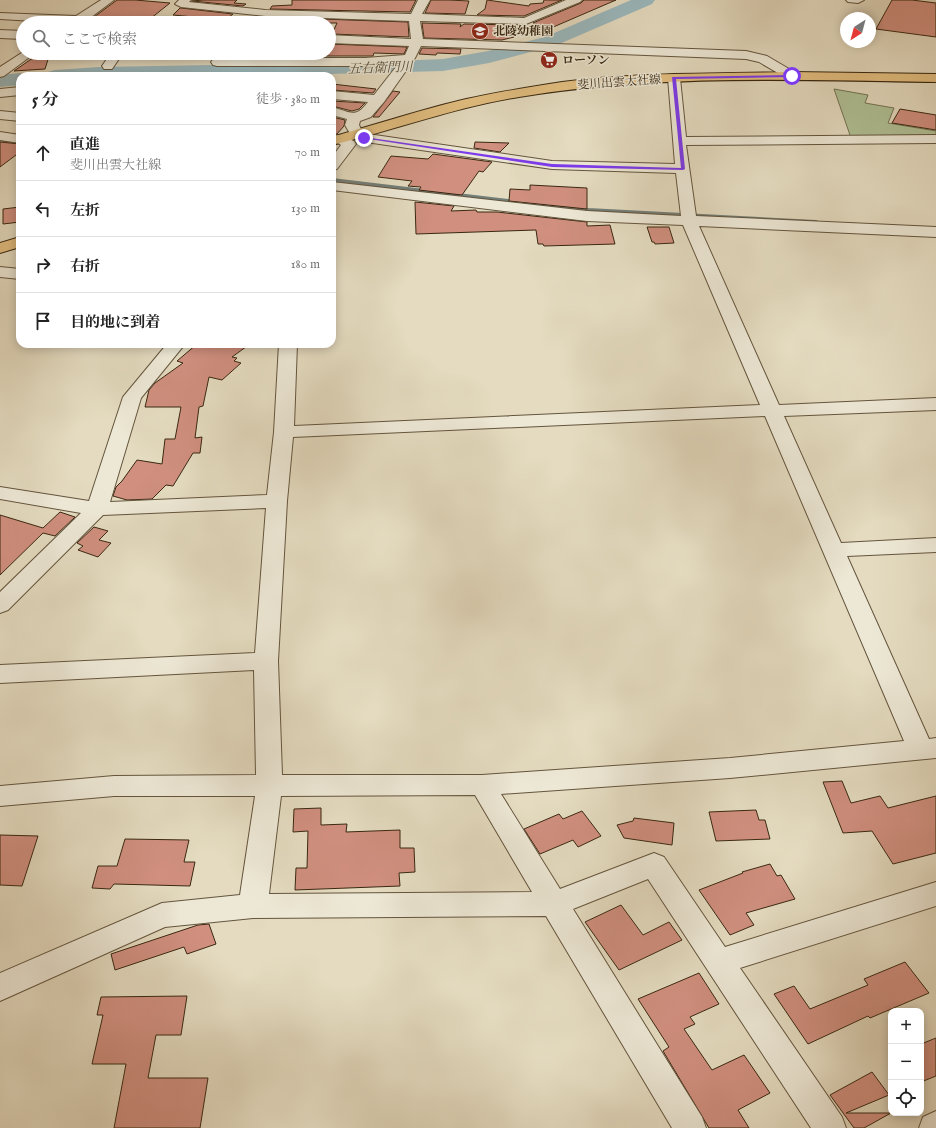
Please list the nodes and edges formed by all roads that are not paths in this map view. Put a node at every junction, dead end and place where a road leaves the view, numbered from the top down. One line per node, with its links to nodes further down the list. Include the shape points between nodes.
1 (108, 0): 10 (street)
2 (185, 0): 8 (street, via 181,4)
3 (424, 0): 13 (street)
4 (576, 0): 13 (street, via 526,21)
5 (852, 0): 6 (street)
6 (858, 0)
7 (275, 4): 8 (street)
8 (265, 12): 11 (street); 13 (street)
9 (0, 16): 12 (street)
10 (84, 16)
11 (260, 16)
12 (16, 17)
13 (414, 18): 17 (street)
14 (0, 34): 15 (street)
15 (16, 35)
16 (336, 39): 17 (street)
17 (417, 42): 21 (street); 24 (street, via 746,55 763,59)
18 (19, 60): 23 (street)
19 (112, 60): 22 (street)
20 (219, 60): 21 (street, via 217,62)
21 (407, 61): 30 (street)
22 (108, 66)
23 (0, 73)
24 (792, 76): 25 (main road, 斐川出雲大社線); 26 (main road, 斐川出雲大社線)
25 (674, 78): 35 (main road, 斐川出雲大社線, via 586,84 517,93 449,107); 41 (street)
26 (936, 78)
27 (16, 91): 28 (street)
28 (0, 93)
29 (336, 95): 30 (street)
30 (379, 99): 34 (street, via 366,114)
31 (336, 112): 34 (street)
32 (0, 115): 33 (street)
33 (16, 117)
34 (357, 118): 35 (street, via 352,125)
35 (357, 134): 39 (main road, 斐川出雲大社線); 45 (street, via 364,138 552,165)
36 (0, 136): 37 (street)
37 (16, 138)
38 (936, 139): 41 (street)
39 (336, 140)
40 (336, 140): 44 (street, via 349,144)
41 (679, 141): 45 (street)
42 (0, 147): 43 (street)
43 (16, 149)
44 (336, 161)
45 (683, 169): 47 (street)
46 (336, 186): 47 (street, via 587,216)
47 (689, 221): 48 (street); 56 (street)
48 (936, 232)
49 (16, 243): 50 (main road)
50 (0, 248)
51 (0, 272): 52 (street)
52 (16, 274)
53 (173, 348): 60 (street, via 132,396)
54 (288, 348): 57 (street)
55 (936, 404): 56 (street)
56 (772, 411): 57 (street); 62 (street)
57 (284, 432): 59 (street)
58 (0, 493): 60 (street)
59 (278, 501): 60 (street); 64 (street)
60 (97, 509): 63 (street)
61 (936, 545): 62 (street)
62 (833, 550): 66 (street)
63 (0, 605)
64 (266, 661): 65 (street); 68 (street)
65 (0, 674)
66 (929, 749): 67 (street, via 730,768)
67 (482, 785): 68 (street); 71 (street)
68 (269, 787): 69 (street, via 114,786); 72 (street)
69 (0, 796)
70 (936, 894): 73 (street)
71 (554, 904): 72 (street); 73 (street, via 654,865); 75 (street)
72 (253, 906): 74 (street, via 162,915)
73 (719, 962): 76 (street)
74 (0, 987)
75 (690, 1128)
76 (830, 1128)

